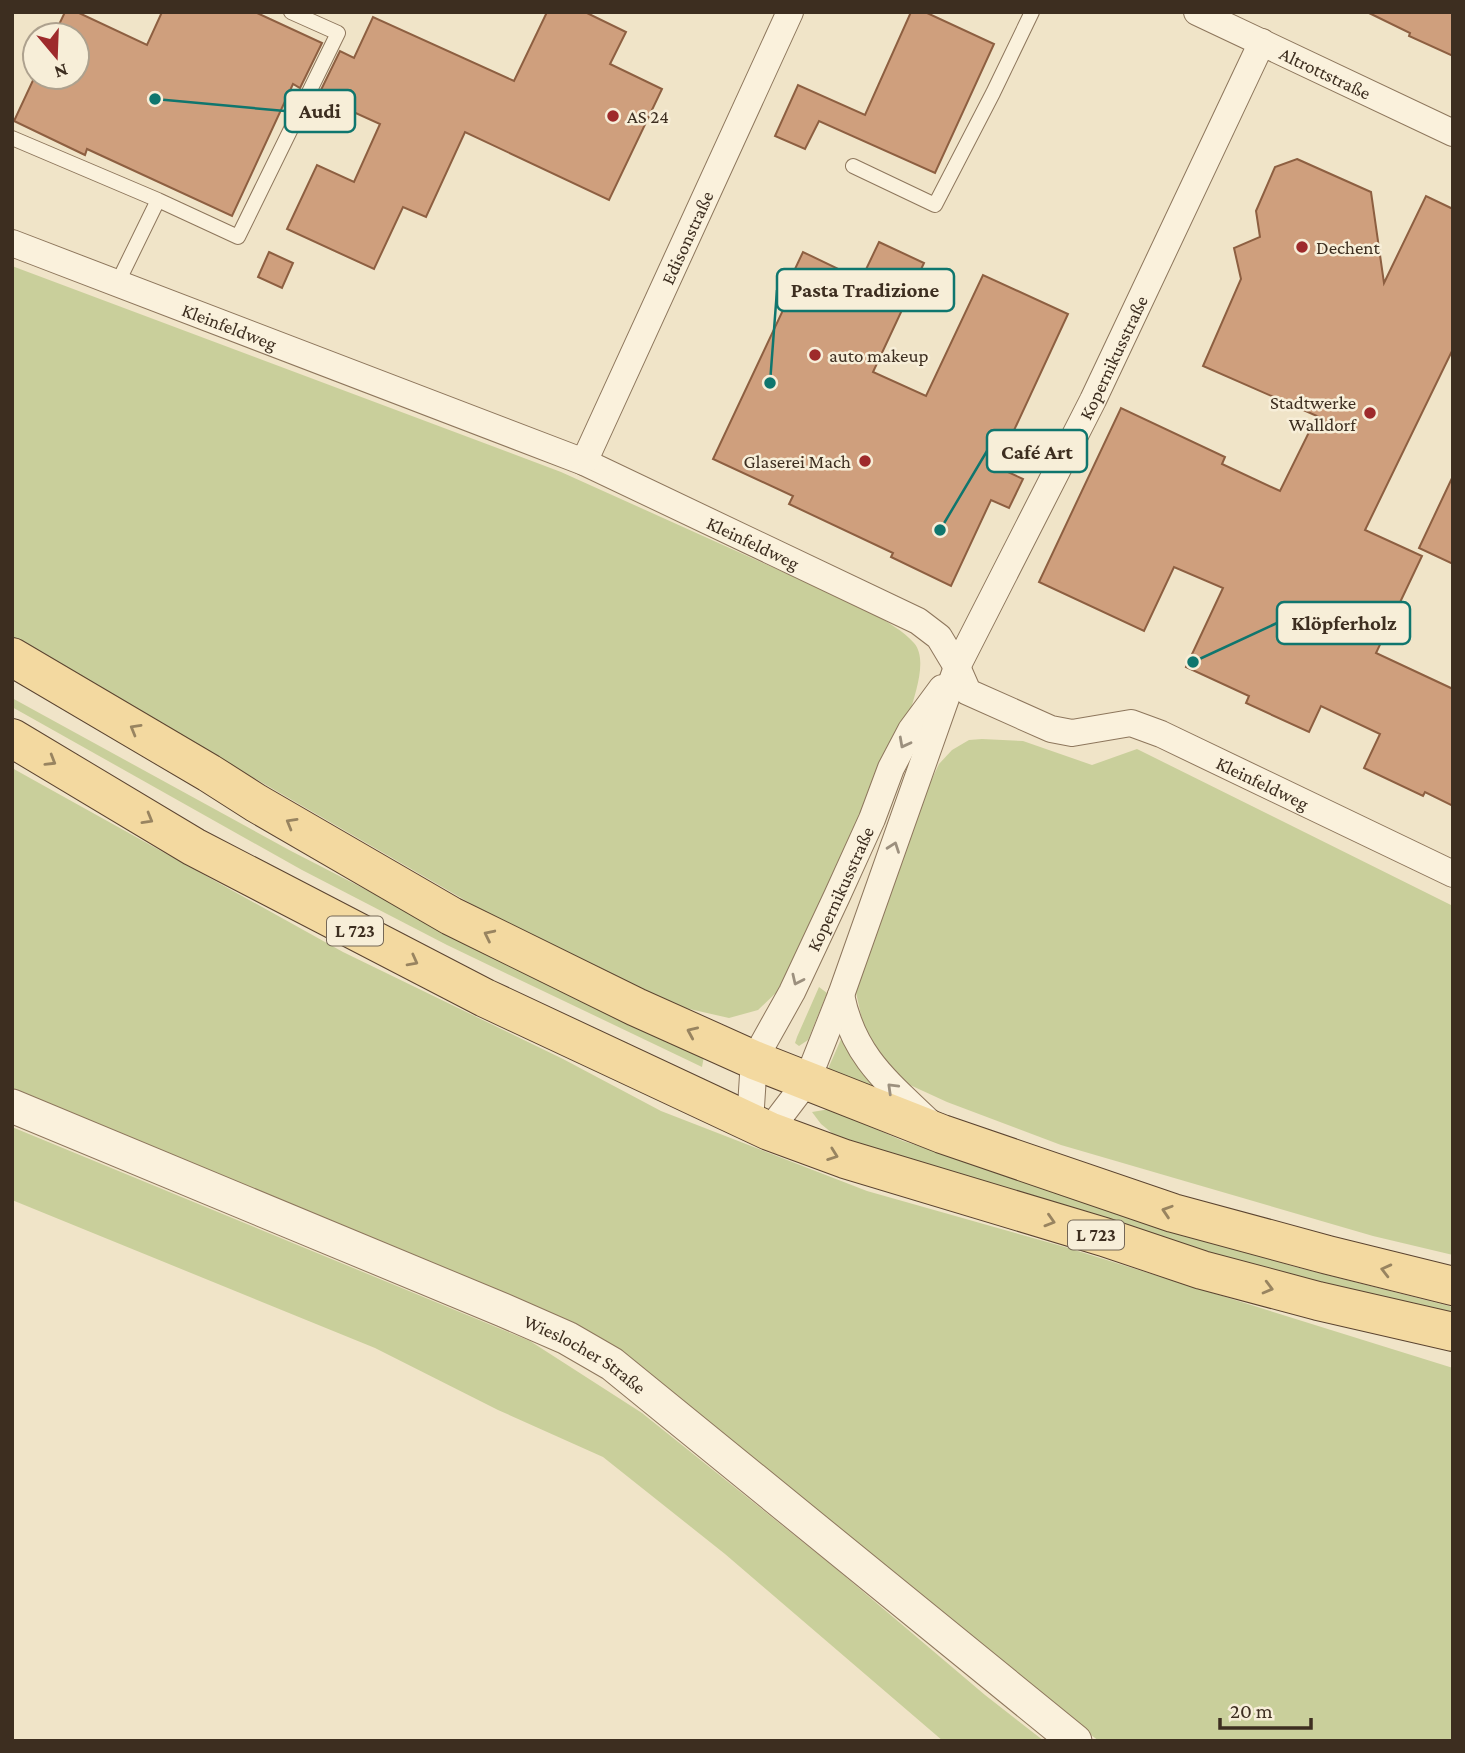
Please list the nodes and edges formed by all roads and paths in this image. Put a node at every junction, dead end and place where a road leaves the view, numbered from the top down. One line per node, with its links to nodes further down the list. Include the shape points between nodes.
1 (292, 12): 9 (lane, via 338,33 238,237)
2 (790, 12): 12 (street, Edisonstraße)
3 (1032, 12): 8 (lane, via 935,205)
4 (1197, 12): 5 (street, Altrottstraße)
5 (1262, 43): 6 (street, Altrottstraße); 14 (street, Kopernikusstraße, via 1093,400)
6 (1453, 133)
7 (12, 138): 9 (lane)
8 (853, 166)
9 (158, 200): 11 (lane)
10 (12, 243): 11 (street, Kleinfeldweg)
11 (118, 282): 12 (street, Kleinfeldweg)
12 (584, 463): 14 (street, Kleinfeldweg, via 918,621 939,637)
13 (12, 657): 18 (main road, L 723, one-way to 13, via 451,916)
14 (957, 667): 16 (street, Kleinfeldweg, via 968,692 1051,729 1072,733 1131,723); 17 (street, Kopernikusstraße, one-way to 14); 18 (street, Kopernikusstraße, one-way to 18, via 911,730 891,768 792,992)
15 (12, 738): 21 (main road, L 723, one-way to 21, via 194,847 412,961)
16 (1453, 874)
17 (841, 995): 19 (street, Kopernikusstraße); 22 (street, one-way to 17, via 863,1054 846,1020)
18 (754, 1060): 19 (main road, L 723); 21 (street, Kopernikusstraße)
19 (807, 1081): 21 (street, Kopernikusstraße); 22 (main road, L 723)
20 (12, 1106): 25 (street, Wieslocher Straße, via 503,1310 612,1364)
21 (759, 1126): 24 (main road, L 723, one-way to 24, via 845,1159 1202,1270)
22 (942, 1134): 23 (main road, L 723, one-way to 22, via 1173,1213)
23 (1453, 1286)
24 (1453, 1332)
25 (1075, 1741)

